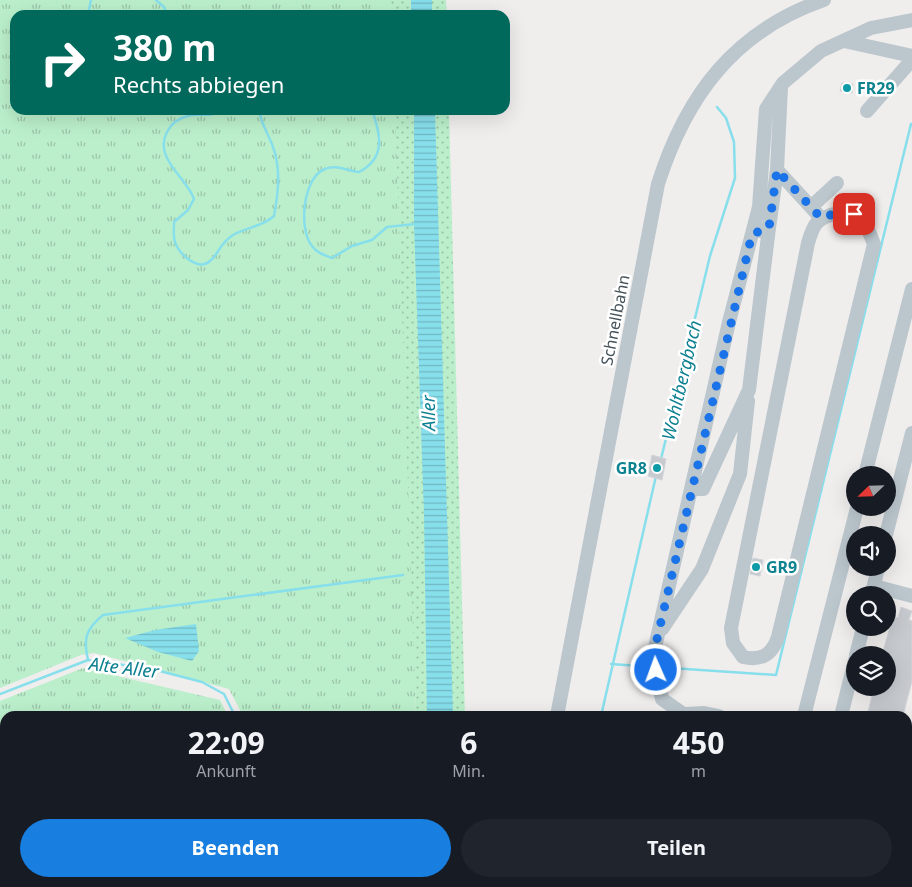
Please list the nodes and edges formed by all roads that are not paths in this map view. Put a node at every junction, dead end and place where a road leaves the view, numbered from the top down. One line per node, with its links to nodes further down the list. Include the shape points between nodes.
1 (824, 0): 25 (street, Schnellbahn, via 773,22 722,64 689,111 666,160 658,184)
2 (912, 20): 3 (street, via 871,28)
3 (844, 41): 4 (street); 6 (street, via 821,52)
4 (912, 56)
5 (912, 60): 7 (street)
6 (781, 86): 8 (street); 13 (street, via 766,109 759,207)
7 (867, 111)
8 (777, 170): 10 (street); 12 (street)
9 (837, 183): 10 (street)
10 (811, 207): 11 (street)
11 (821, 218): 11 (street, via 813,226 808,243 731,628 733,643 743,657 754,660 768,654 778,637 874,244 867,226 854,214 837,213)
12 (769, 228): 13 (street); 15 (street)
13 (752, 234): 18 (street)
14 (912, 289): 17 (street)
15 (749, 390): 18 (street, via 703,489); 23 (street, via 740,474 702,569)
16 (912, 433): 20 (street)
17 (867, 466)
18 (691, 489): 23 (street)
19 (855, 516): 27 (street)
20 (888, 526)
21 (896, 594): 22 (street)
22 (912, 596)
23 (657, 636): 26 (street, via 653,656 662,699)
24 (846, 696): 28 (street)
25 (558, 711)
26 (680, 711)
27 (805, 711)
28 (842, 711)

